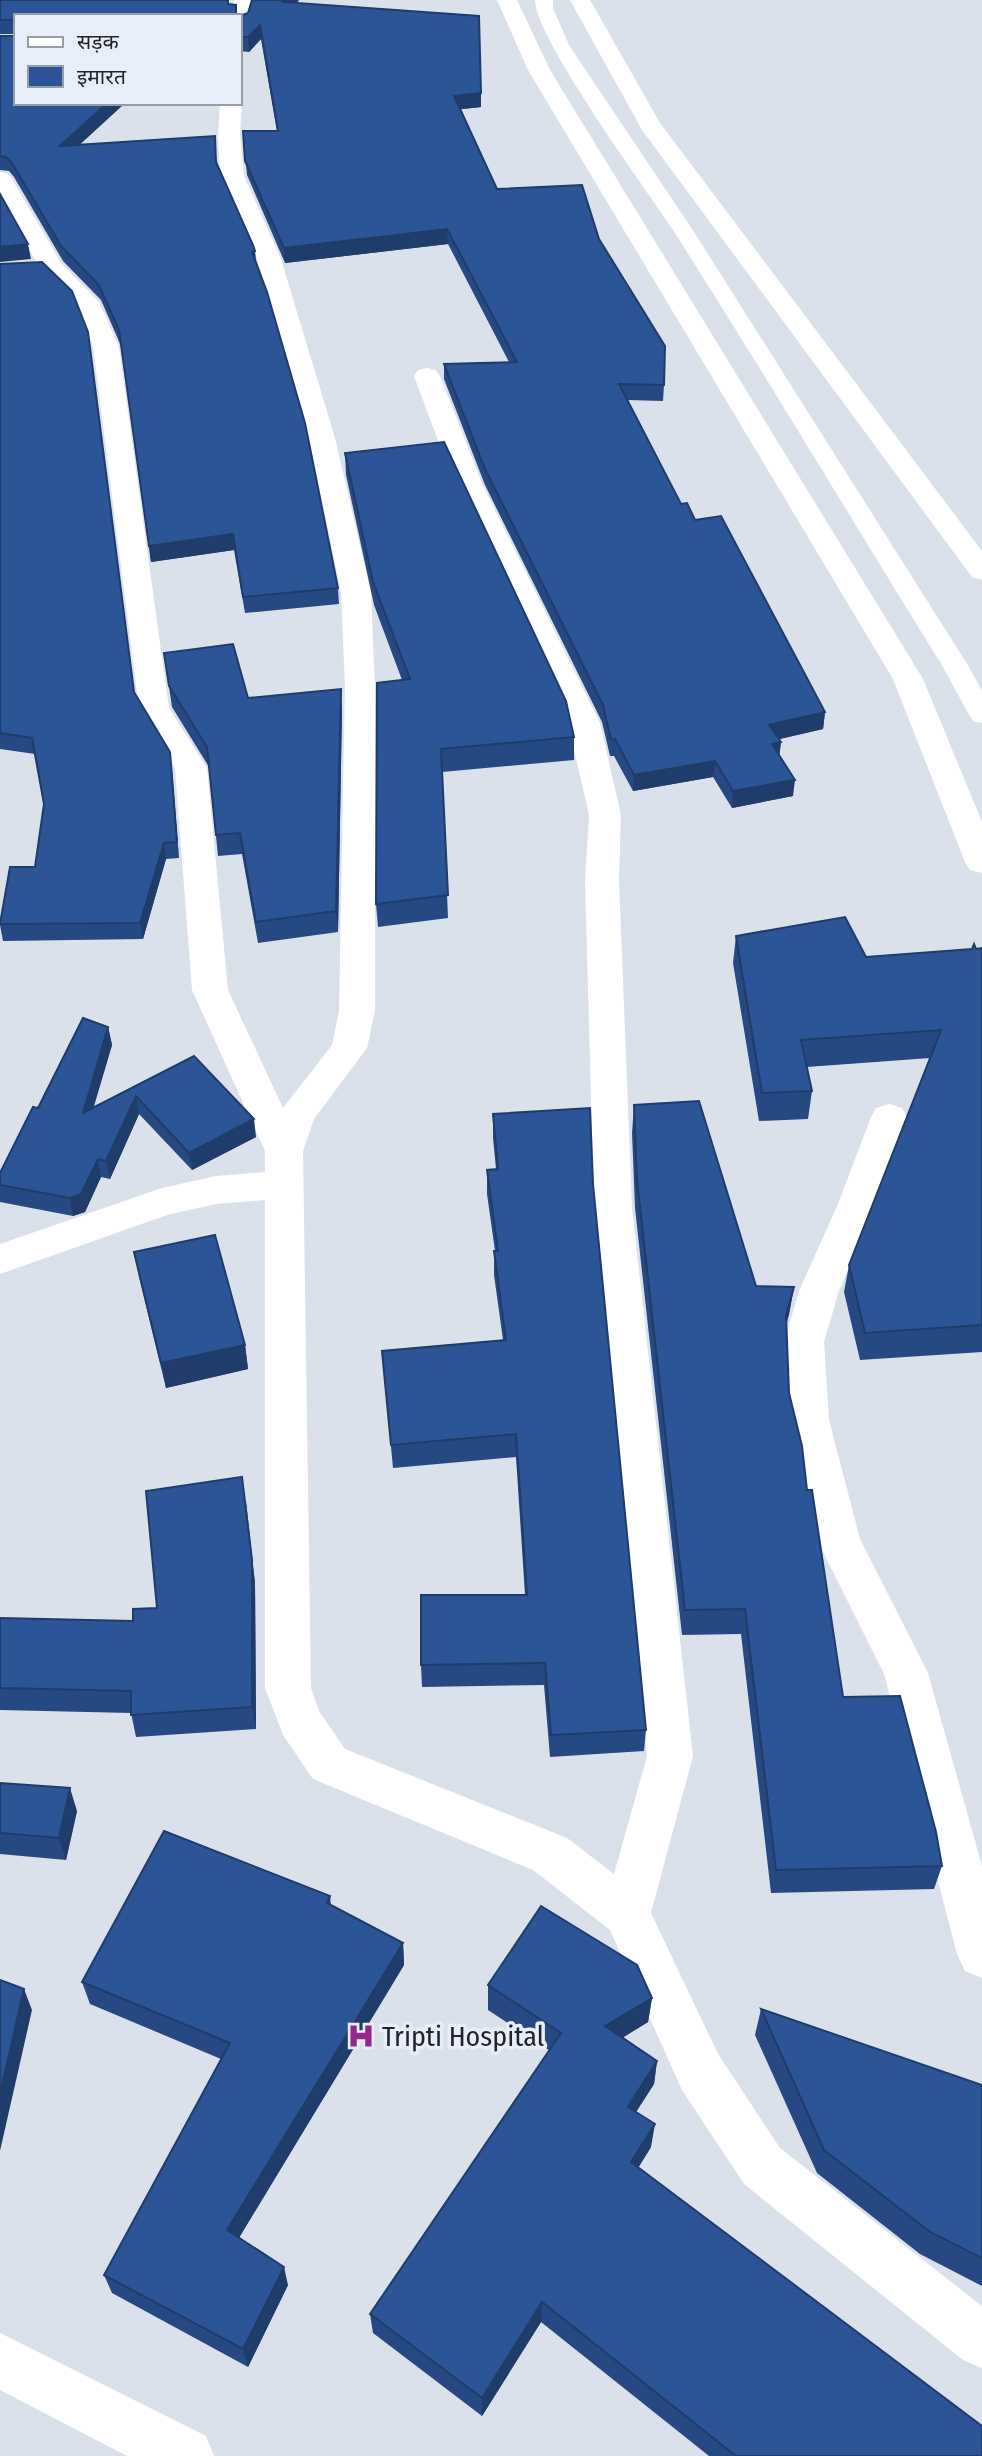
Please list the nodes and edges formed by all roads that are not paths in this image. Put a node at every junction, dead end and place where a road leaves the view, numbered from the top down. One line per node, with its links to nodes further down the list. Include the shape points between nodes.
1 (507, 0): 9 (street, via 539,70 908,679)
2 (544, 0): 8 (lane, via 560,45 684,232)
3 (580, 0): 7 (street, via 650,125)
4 (231, 105): 11 (street, via 232,176 269,259 323,438 356,593 360,687 357,1011 349,1048 298,1115)
5 (0, 179): 11 (street, via 38,268 87,303 106,347 154,708 191,768 210,990)
6 (426, 376): 13 (street, via 469,486 584,723 605,815 602,880 613,1208 670,1756)
7 (978, 563)
8 (982, 715)
9 (982, 862)
10 (889, 1117): 14 (street, via 819,1290 804,1342 808,1420 839,1540 905,1673)
11 (284, 1168): 12 (street, via 162,1202); 13 (street, via 288,1688 299,1721 328,1764 550,1854)
12 (0, 1259)
13 (627, 1914): 15 (street, via 700,2072 762,2166)
14 (982, 1954)
15 (982, 2341)
16 (0, 2361): 17 (street)
17 (186, 2456)

